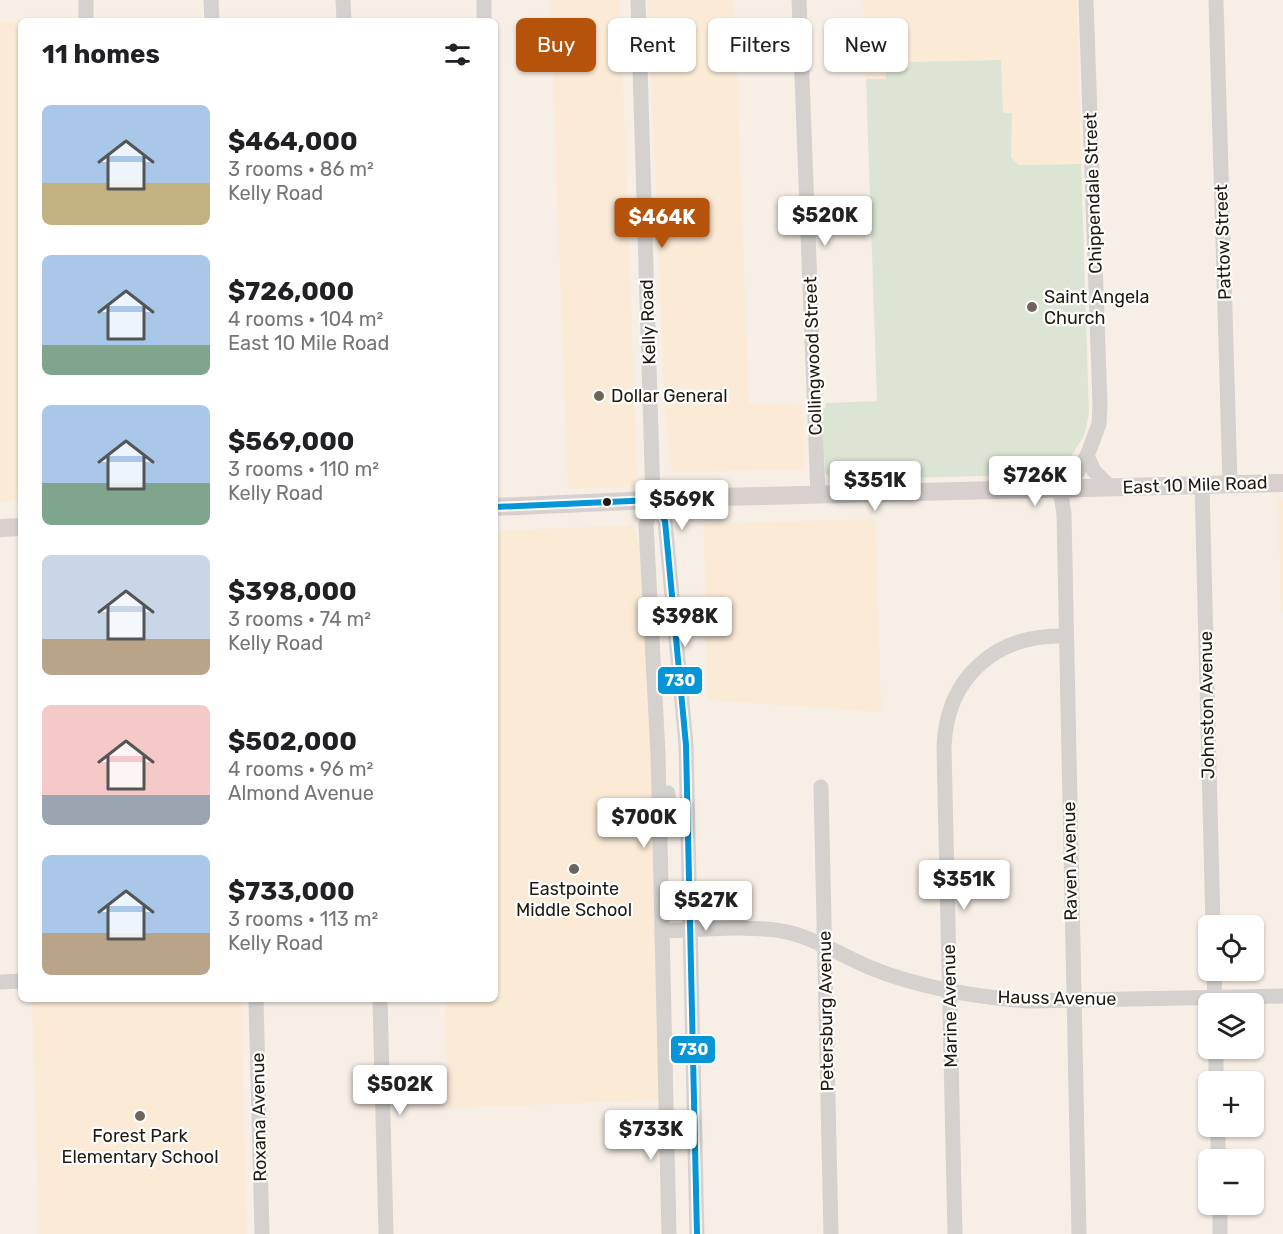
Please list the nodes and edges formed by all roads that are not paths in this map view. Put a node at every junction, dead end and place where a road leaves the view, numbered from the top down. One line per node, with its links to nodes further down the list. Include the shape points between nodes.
1 (86, 0): 9 (street)
2 (211, 0): 10 (street)
3 (344, 0): 11 (street)
4 (484, 0): 12 (street)
5 (638, 0): 20 (street, Kelly Road)
6 (799, 0): 19 (street, Collingwood Street)
7 (1086, 0): 13 (street, Chippendale Street, via 1100,405 1099,424)
8 (1216, 0): 14 (street, Pattow Street)
9 (86, 18)
10 (212, 18)
11 (344, 18)
12 (484, 18)
13 (1087, 456): 17 (street, via 1094,471); 18 (street, Chippendale Street)
14 (1230, 483): 15 (main road, East 10 Mile Road); 16 (main road, East 10 Mile Road)
15 (1283, 483)
16 (1202, 484): 17 (main road, East 10 Mile Road); 30 (street, Johnston Avenue)
17 (1110, 487): 18 (main road, East 10 Mile Road)
18 (1060, 489): 19 (main road, East 10 Mile Road); 24 (street, Raven Avenue, via 1064,514)
19 (818, 495): 20 (main road, East 10 Mile Road)
20 (653, 500): 21 (main road, East 10 Mile Road); 25 (street, Kelly Road, via 646,525); 26 (street, Kelly Road, via 665,521)
21 (498, 507)
22 (18, 527): 23 (main road)
23 (0, 528)
24 (1065, 636): 36 (street, Marine Avenue, via 1025,639 990,656 971,672 949,709 944,748); 39 (street, Raven Avenue)
25 (651, 637): 26 (street, via 662,633 668,638 672,686); 27 (street, Kelly Road)
26 (684, 713): 29 (street, Kelly Road)
27 (658, 754): 29 (street, via 667,765 669,812 679,816); 31 (street, Kelly Road)
28 (821, 787): 33 (street, Petersburg Avenue)
29 (687, 806): 32 (street, Kelly Road)
30 (1213, 915)
31 (663, 931): 32 (street, Hauss Avenue); 46 (street, Kelly Road)
32 (690, 931): 33 (street, Hauss Avenue, via 779,930); 47 (street, Kelly Road)
33 (825, 946): 36 (street, Hauss Avenue, via 870,968); 48 (street, Petersburg Avenue)
34 (18, 981): 35 (street)
35 (0, 982)
36 (949, 990): 39 (street, Hauss Avenue, via 1011,1000); 49 (street, Marine Avenue)
37 (1283, 996): 38 (street, Hauss Avenue)
38 (1264, 997)
39 (1073, 1000): 40 (street, Hauss Avenue); 50 (street, Raven Avenue)
40 (1198, 1000)
41 (256, 1002): 44 (street, Roxana Avenue)
42 (380, 1002): 45 (street)
43 (1220, 1215): 51 (street)
44 (262, 1234)
45 (386, 1234)
46 (669, 1234)
47 (697, 1234)
48 (831, 1234)
49 (955, 1234)
50 (1079, 1234)
51 (1220, 1234)

